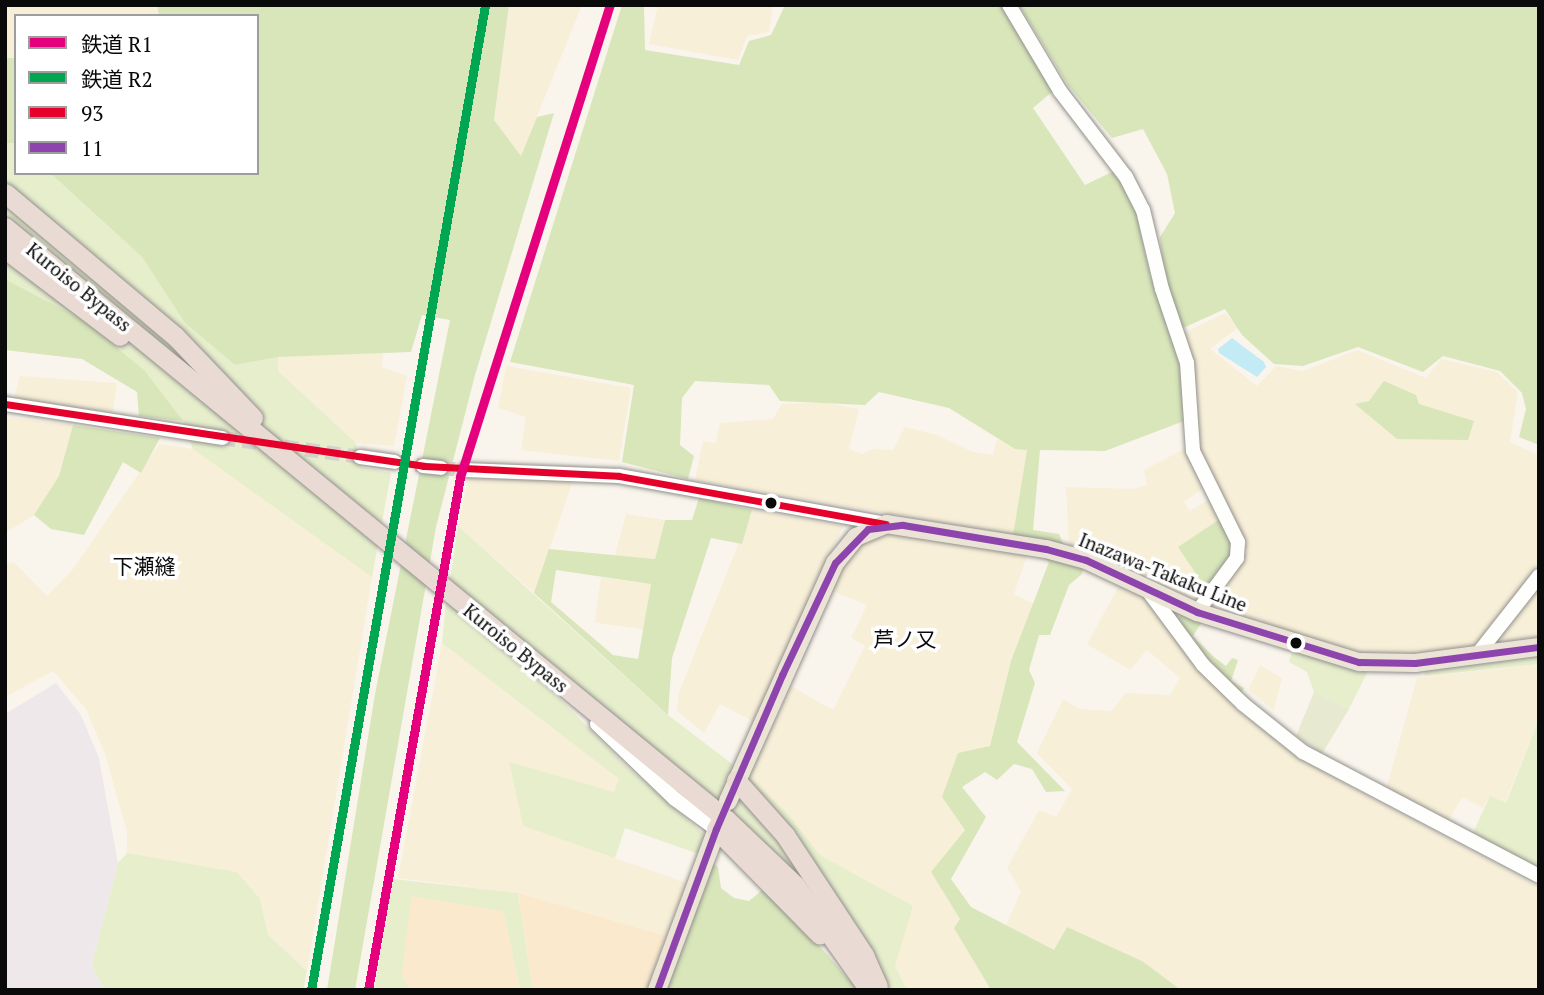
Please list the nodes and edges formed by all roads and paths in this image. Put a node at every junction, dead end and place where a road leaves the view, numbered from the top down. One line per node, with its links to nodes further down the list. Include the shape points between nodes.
1 (1009, 5): 17 (street, via 1060,91 1126,177 1143,209 1162,289 1187,363 1193,451 1238,542 1237,558)
2 (5, 193): 13 (highway, via 175,336)
3 (5, 227): 5 (highway, Kuroiso Bypass)
4 (5, 249): 5 (highway, via 113,331)
5 (201, 387): 13 (highway, Kuroiso Bypass)
6 (5, 404): 7 (street)
7 (222, 438)
8 (360, 457): 9 (street)
9 (395, 462)
10 (423, 466): 11 (street)
11 (441, 468)
12 (465, 470): 14 (street, via 619,476)
13 (300, 471): 20 (highway, Kuroiso Bypass)
14 (886, 524): 16 (main road, Inazawa-Takaku Line, via 1046,548 1086,560); 21 (main road, via 856,537 835,564)
15 (1539, 576): 19 (street)
16 (1150, 592): 17 (main road, Inazawa-Takaku Line); 24 (street, via 1203,665 1242,704 1303,752)
17 (1197, 612): 19 (main road, Inazawa-Takaku Line, via 1359,662 1396,664)
18 (1539, 648): 19 (main road, Inazawa-Takaku Line)
19 (1476, 656)
20 (561, 684): 23 (street, via 646,772); 26 (highway, Kuroiso Bypass, via 691,788 770,860 818,915)
21 (736, 780): 22 (main road); 27 (highway, via 785,835 864,955)
22 (728, 801)
23 (718, 825): 25 (main road); 26 (highway)
24 (1539, 876)
25 (657, 990)
26 (867, 990)
27 (880, 990)

